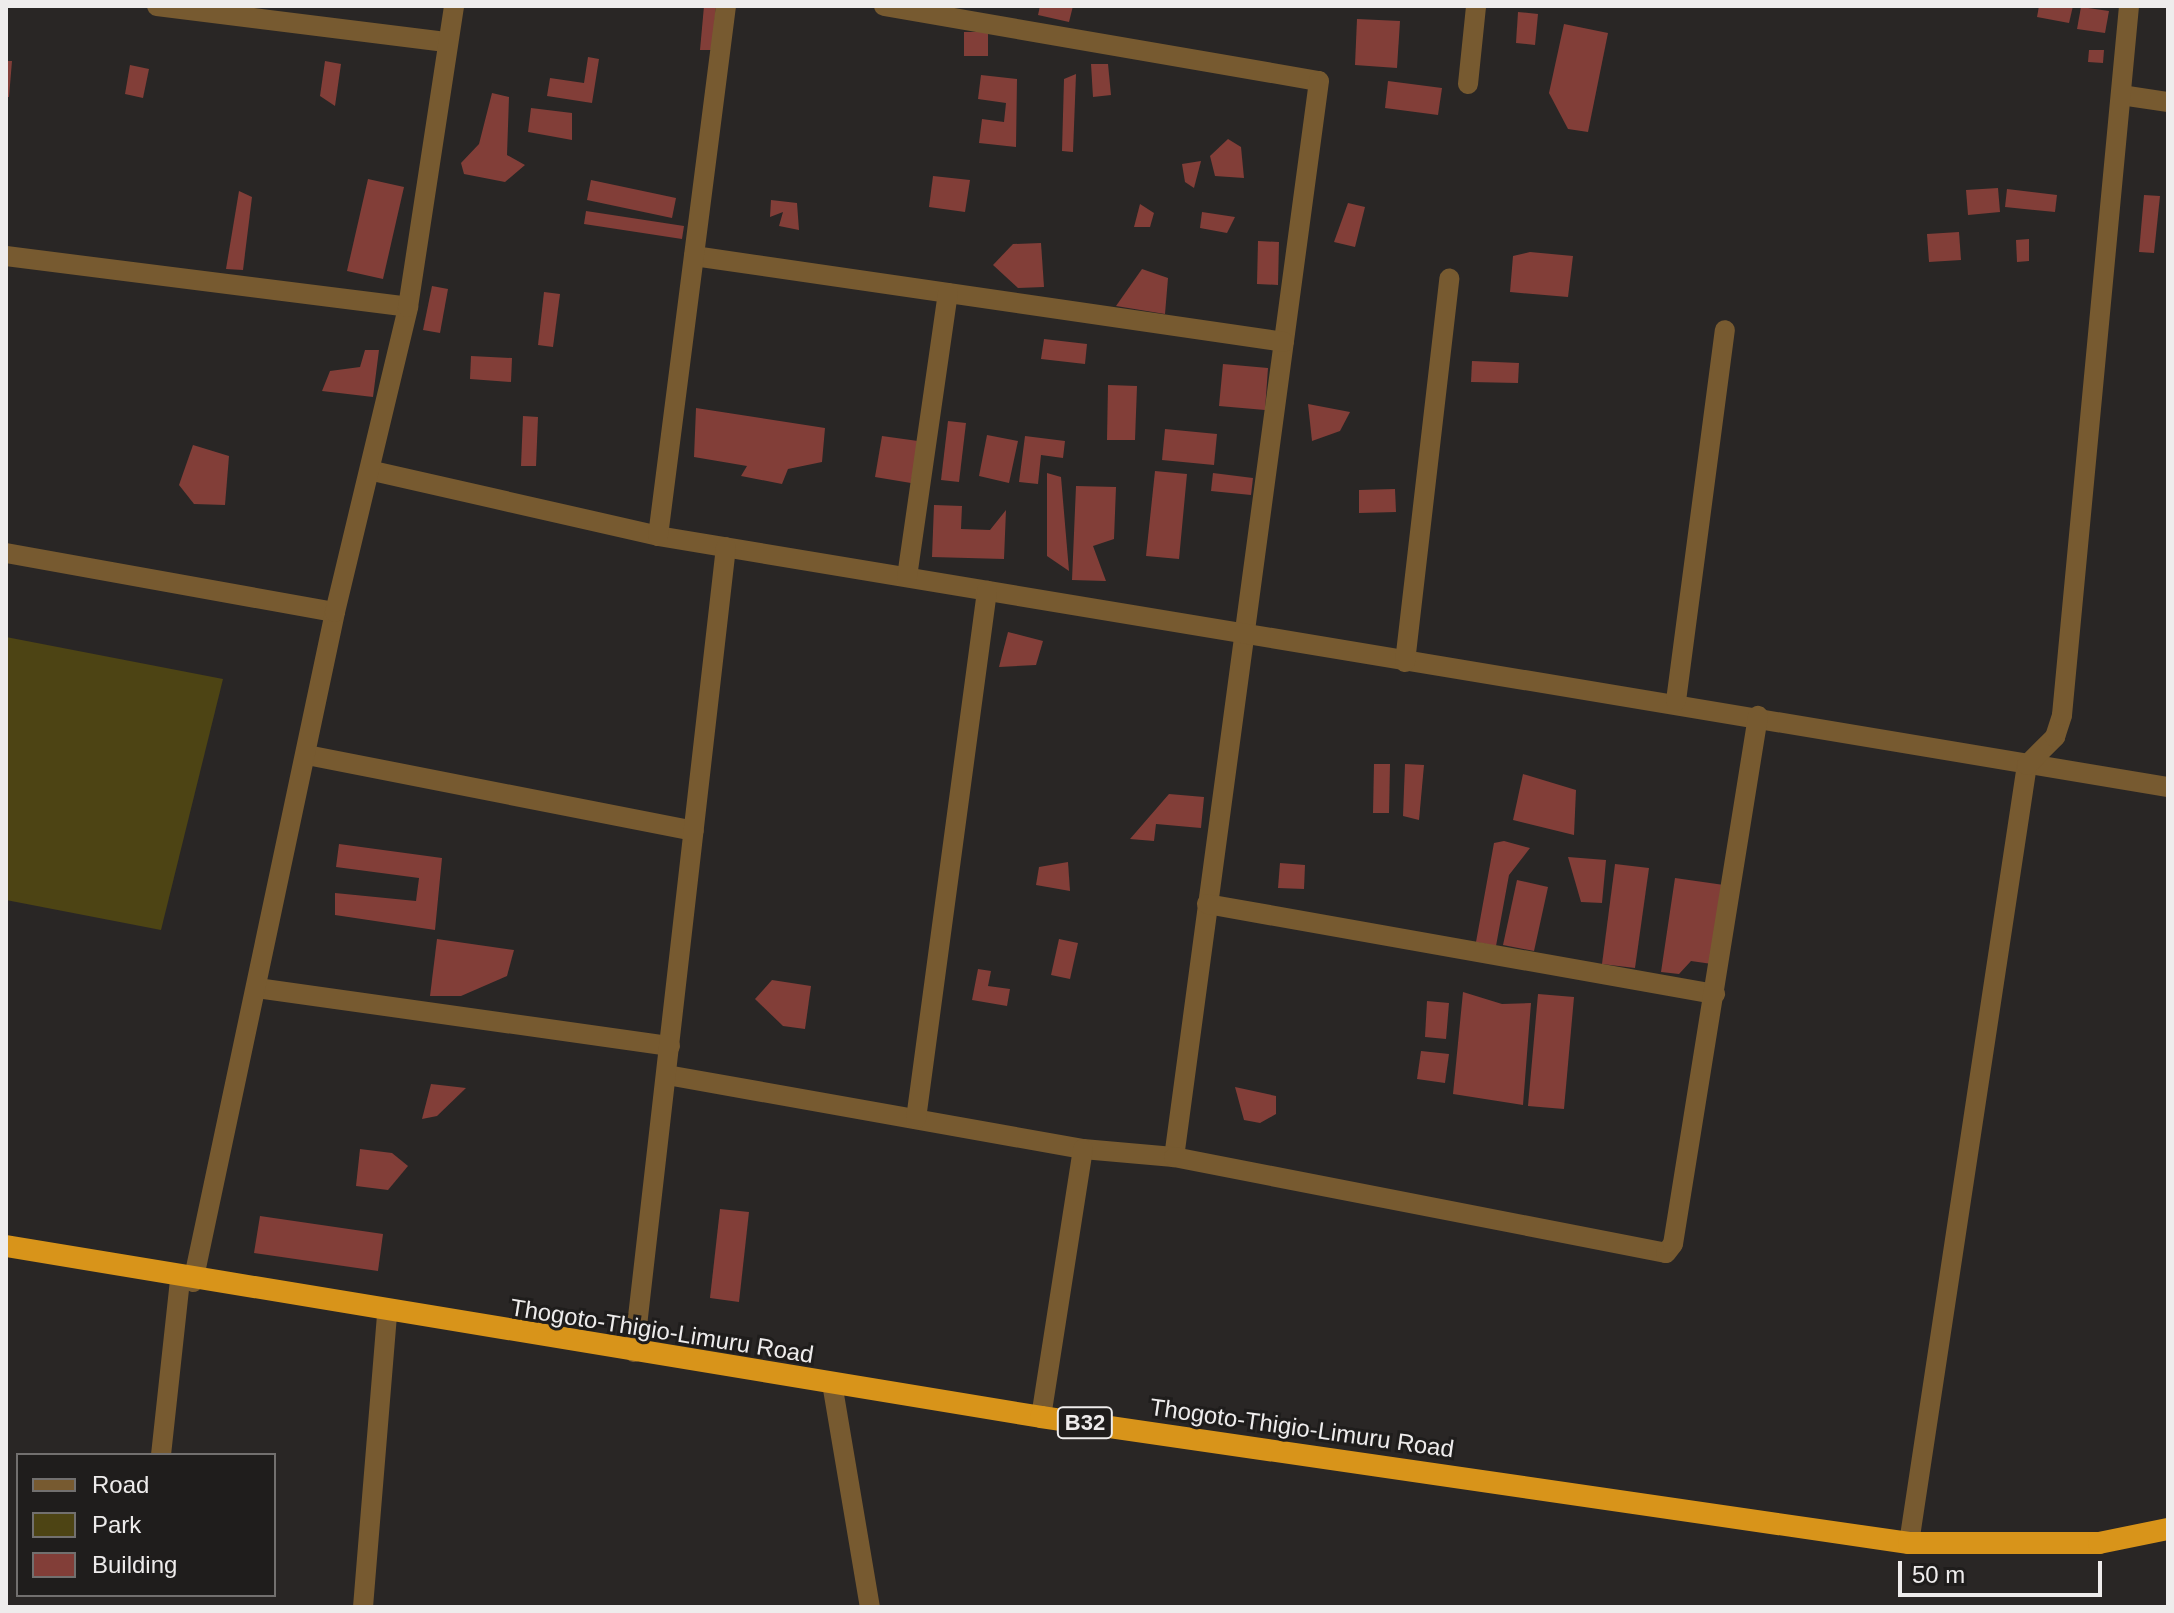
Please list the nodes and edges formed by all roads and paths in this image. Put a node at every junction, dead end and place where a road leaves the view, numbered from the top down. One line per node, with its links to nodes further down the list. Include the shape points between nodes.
1 (157, 6): 8 (street)
2 (454, 6): 8 (street)
3 (726, 6): 13 (street)
4 (884, 6): 7 (street)
5 (1476, 6): 9 (street)
6 (2129, 6): 10 (street)
7 (976, 13): 18 (street, via 1319,81)
8 (448, 42): 16 (street)
9 (1468, 84)
10 (2121, 95): 11 (street); 31 (street, via 2062,715 2055,737)
11 (2168, 102)
12 (6, 256): 16 (street)
13 (694, 256): 15 (street); 20 (street)
14 (1449, 279): 27 (street)
15 (948, 293): 18 (street); 23 (street)
16 (408, 307): 19 (street)
17 (1725, 330): 28 (street)
18 (1284, 342): 26 (street)
19 (373, 471): 20 (street); 25 (street)
20 (658, 536): 21 (street)
21 (726, 547): 23 (street); 33 (street)
22 (6, 553): 25 (street)
23 (907, 577): 24 (street)
24 (987, 591): 26 (street); 39 (street)
25 (335, 612): 30 (street)
26 (1241, 638): 27 (street); 34 (street)
27 (1405, 662): 28 (street)
28 (1676, 701): 29 (street)
29 (1758, 716): 31 (street); 36 (street)
30 (307, 755): 33 (street); 35 (street)
31 (2027, 765): 32 (street); 50 (street)
32 (2168, 787)
33 (694, 831): 37 (street)
34 (1207, 904): 36 (street); 41 (street)
35 (257, 988): 37 (street); 43 (street)
36 (1715, 994): 41 (street, via 1666,1253)
37 (670, 1046): 38 (street)
38 (667, 1075): 39 (street); 45 (street)
39 (916, 1119): 40 (street)
40 (1083, 1149): 41 (street); 47 (street)
41 (1174, 1157)
42 (6, 1246): 43 (highway, Thogoto-Thigio-Limuru Road / B32)
43 (186, 1280): 44 (highway, Thogoto-Thigio-Limuru Road / B32); 48 (street)
44 (387, 1315): 45 (highway, Thogoto-Thigio-Limuru Road / B32); 51 (street)
45 (634, 1352): 46 (highway, Thogoto-Thigio-Limuru Road / B32)
46 (832, 1383): 47 (highway, Thogoto-Thigio-Limuru Road / B32); 52 (street)
47 (1041, 1417): 50 (highway, Thogoto-Thigio-Limuru Road / B32)
48 (161, 1453)
49 (2168, 1529): 50 (highway, Thogoto-Thigio-Limuru Road / B32, via 2099,1543)
50 (1909, 1543)
51 (363, 1607)
52 (870, 1607)

